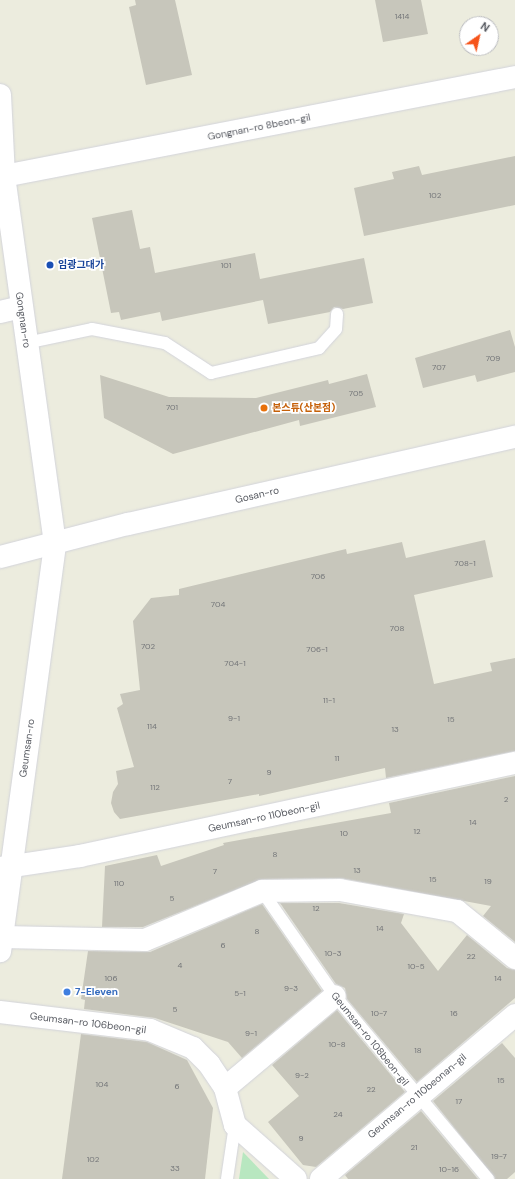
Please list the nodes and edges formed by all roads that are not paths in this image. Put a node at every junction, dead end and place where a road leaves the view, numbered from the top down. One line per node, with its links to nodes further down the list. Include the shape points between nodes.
1 (515, 77): 3 (street, Gongnan-ro 8beon-gil)
2 (0, 95): 3 (street, Gongnan-ro)
3 (4, 176): 4 (street, Gongnan-ro)
4 (21, 307): 5 (street); 7 (street, Gongnan-ro)
5 (0, 312)
6 (337, 314): 7 (lane, via 336,329 319,348 211,373 165,343 92,329)
7 (26, 343): 9 (street, Gongnan-ro)
8 (515, 437): 9 (street, Gosan-ro, via 128,524)
9 (55, 545): 10 (street, Gosan-ro); 12 (street, Geumsan-ro)
10 (0, 557)
11 (515, 763): 12 (street, Geumsan-ro 110beon-gil, via 80,856)
12 (6, 867): 14 (street, Geumsan-ro)
13 (262, 891): 14 (street, via 145,940); 15 (street, via 340,890 456,911); 16 (lane, Geumsan-ro 108beon-gil)
14 (1, 944)
15 (515, 958)
16 (335, 996): 19 (street); 20 (lane, Geumsan-ro 108beon-gil)
17 (0, 1012): 19 (street, Geumsan-ro 106beon-gil, via 150,1030 193,1048 209,1064)
18 (515, 1014): 20 (street, Geumsan-ro 110beonan-gil)
19 (225, 1088): 21 (street, Geumsan-ro 106beon-gil)
20 (417, 1095): 24 (street, Geumsan-ro 110beonan-gil); 25 (lane, Geumsan-ro 108beon-gil)
21 (236, 1125): 22 (lane); 23 (street)
22 (227, 1179)
23 (296, 1179)
24 (321, 1179)
25 (488, 1179)

